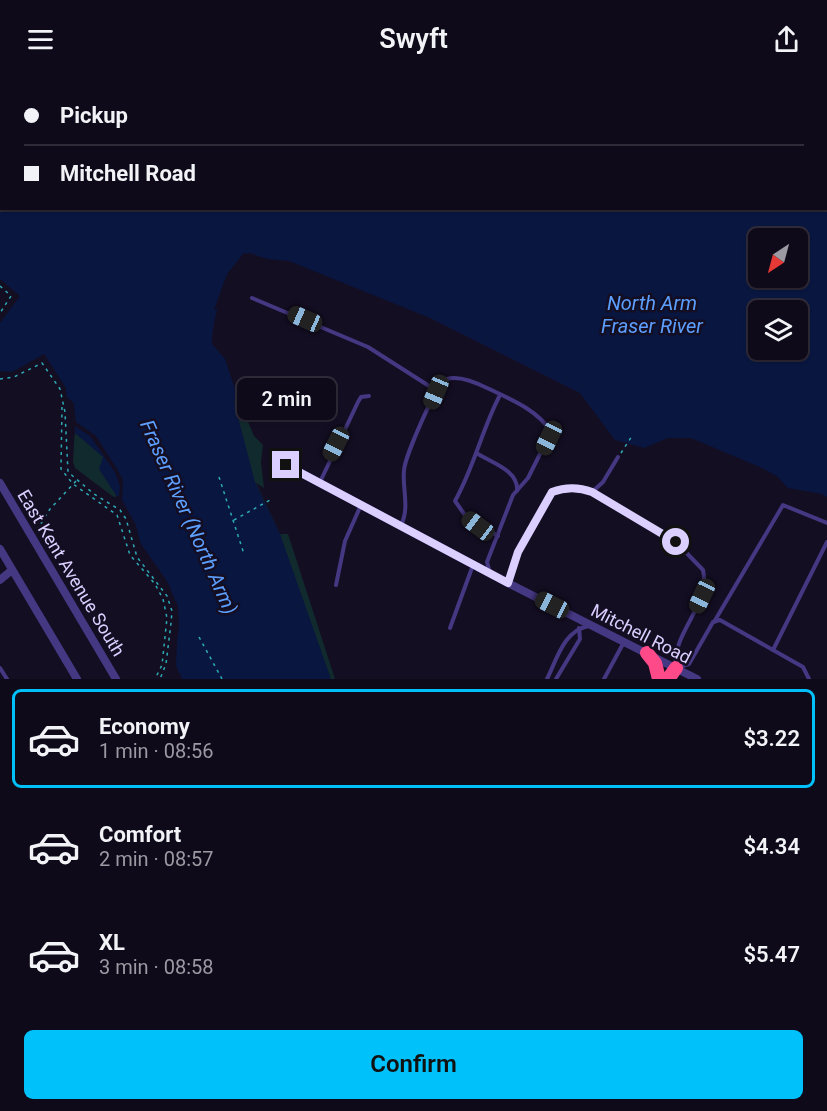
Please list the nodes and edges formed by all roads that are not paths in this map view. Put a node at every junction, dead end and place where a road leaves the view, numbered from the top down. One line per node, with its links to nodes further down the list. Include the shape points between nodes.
1 (252, 298): 2 (lane, via 368,347)
2 (437, 391): 3 (lane, via 443,382 453,378 479,384); 14 (lane, via 405,463 405,513)
3 (500, 395): 5 (lane); 10 (lane, via 541,417 551,432)
4 (369, 396): 9 (lane, via 358,402)
5 (478, 454): 10 (lane, via 512,475); 15 (lane, via 455,501 467,518)
6 (618, 456): 11 (lane, via 603,482)
7 (286, 465): 9 (street, Mitchell Road)
8 (0, 483): 35 (street, East Kent Avenue South)
9 (319, 483): 12 (street, Mitchell Road)
10 (517, 492): 15 (lane)
11 (592, 492): 22 (lane, via 582,488 552,492 518,552); 32 (lane, via 676,542 703,570 702,596 675,656)
12 (361, 505): 14 (street, Mitchell Road); 23 (lane, via 345,542)
13 (827, 523): 24 (lane, via 783,505)
14 (400, 526): 18 (street, Mitchell Road)
15 (498, 536): 20 (lane, via 487,562)
16 (827, 542): 29 (lane)
17 (0, 549): 19 (street)
18 (474, 565): 20 (street, Mitchell Road); 26 (lane)
19 (12, 570): 21 (street); 34 (street)
20 (490, 574): 22 (street, Mitchell Road)
21 (0, 580)
22 (508, 583): 25 (street, Mitchell Road)
23 (336, 585)
24 (713, 622): 29 (lane, via 720,620); 32 (lane, via 689,664)
25 (592, 626): 27 (lane); 28 (street, Mitchell Road)
26 (450, 628)
27 (579, 628): 36 (lane, via 568,637); 37 (lane, via 580,639)
28 (624, 642): 30 (street, Mitchell Road); 38 (lane)
29 (773, 650): 41 (lane, via 803,667)
30 (647, 653): 32 (street, Mitchell Road); 39 (highway, via 655,663)
31 (0, 668): 33 (lane)
32 (673, 675): 40 (street, Mitchell Road)
33 (7, 679)
34 (77, 679)
35 (116, 679)
36 (547, 679)
37 (556, 679)
38 (604, 679)
39 (659, 679)
40 (697, 679)
41 (809, 679)

